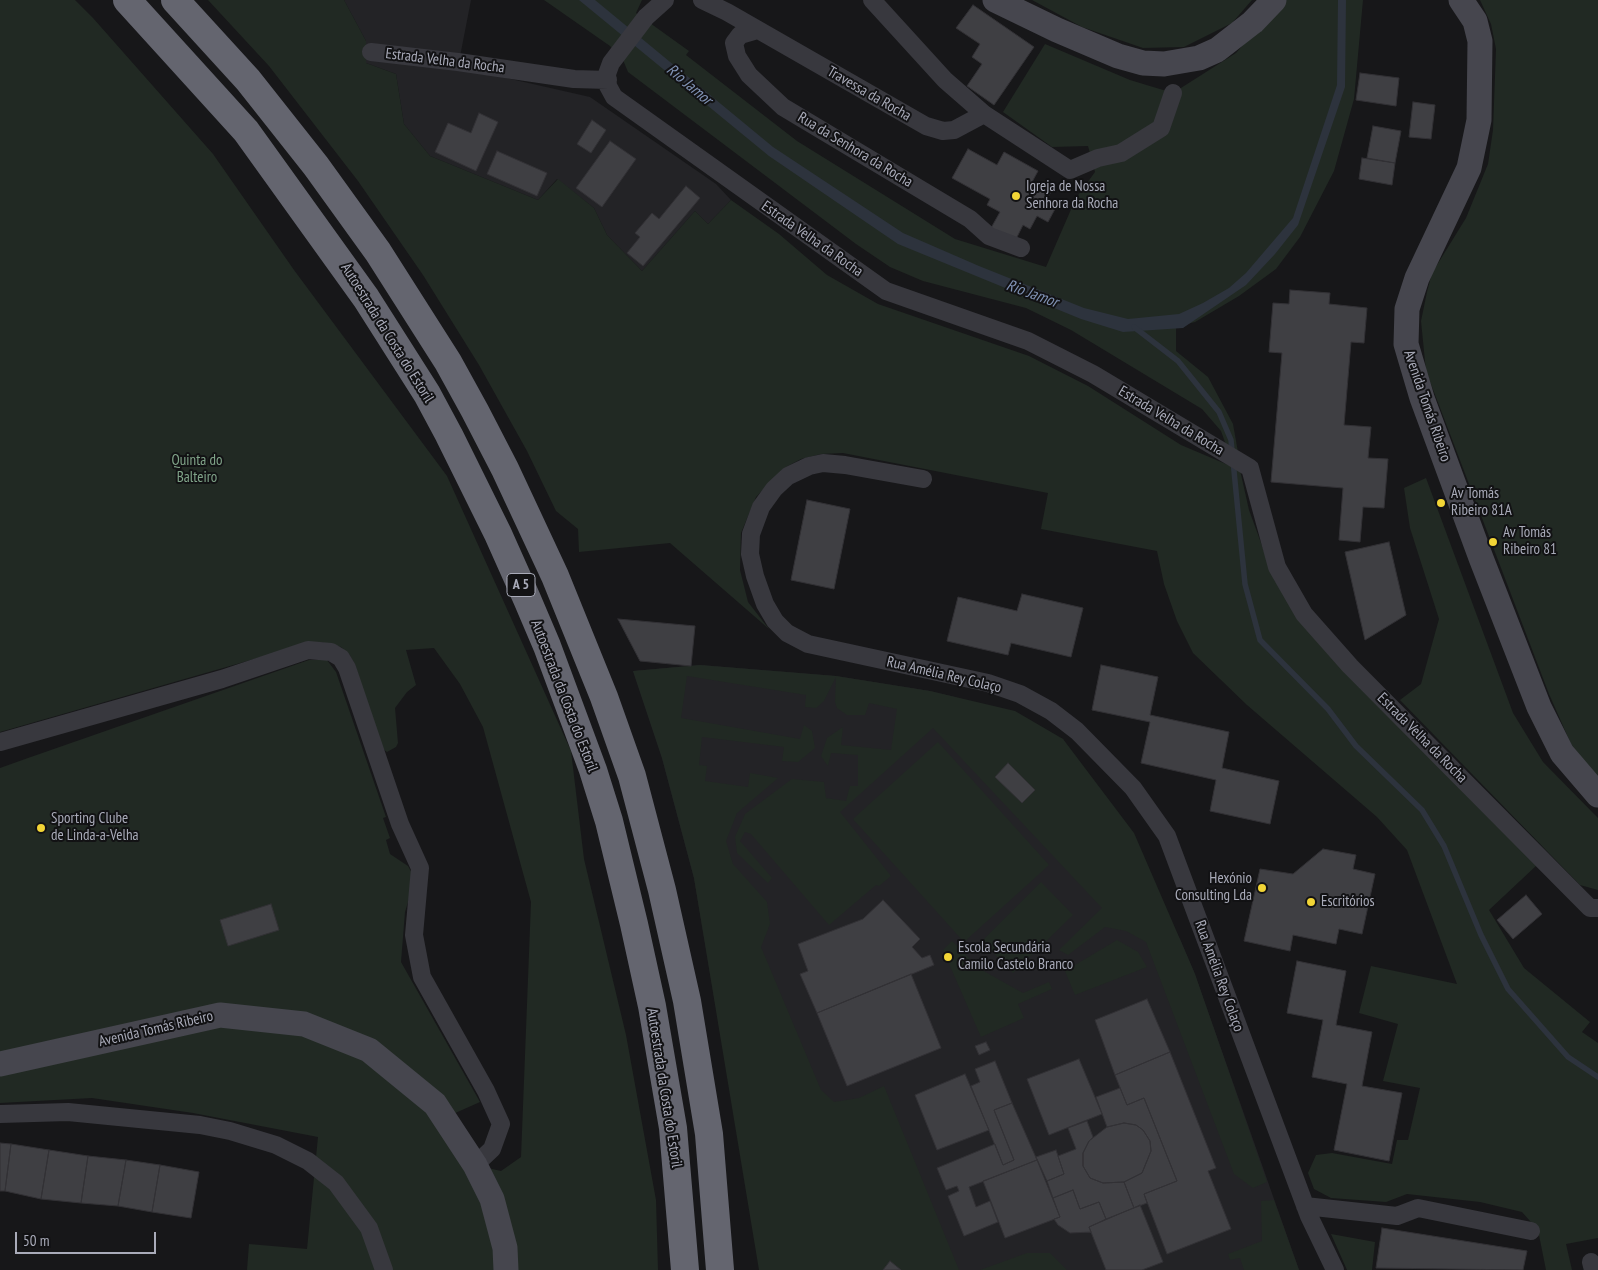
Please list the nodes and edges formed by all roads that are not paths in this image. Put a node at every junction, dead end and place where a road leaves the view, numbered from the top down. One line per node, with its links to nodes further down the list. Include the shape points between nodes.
1 (127, 0): 26 (highway, Autoestrada da Costa do Estoril / A 5, via 246,131 366,298 449,435 523,591 593,770 634,924 654,1015 671,1120)
2 (175, 0): 27 (highway, A 5, via 248,80 378,252 475,411 555,576 604,696 648,832 690,1018 709,1134)
3 (665, 0): 11 (street, via 618,52 611,63)
4 (702, 0): 9 (street)
5 (872, 0): 13 (street, via 945,80)
6 (995, 0): 7 (street, via 1109,53 1143,63 1164,64 1199,58 1217,50 1253,22)
7 (1274, 0)
8 (1460, 0): 17 (street, Avenida Tomás Ribeiro, via 1475,21 1480,41 1479,120 1469,168 1417,278 1407,309 1406,344 1426,407 1532,690 1562,753)
9 (757, 30): 13 (street, Travessa da Rocha, via 926,126 943,131 954,130); 14 (street, Rua da Senhora da Rocha, via 740,35 734,44 737,56 749,75 784,107 970,219 989,236)
10 (371, 52): 11 (street, Estrada Velha da Rocha, via 574,79)
11 (608, 80): 18 (street, Estrada Velha da Rocha, via 614,96 886,291 1028,342 1094,374 1250,468 1277,567 1304,614 1350,666 1590,908)
12 (1173, 94): 13 (street, via 1161,128 1121,154 1098,158 1070,170)
13 (984, 114)
14 (1021, 248)
15 (923, 479): 22 (street, Rua Amélia Rey Colaço, via 823,464 809,466 788,476 761,507 751,534 750,554 765,604 787,633 808,644 988,683 1020,694 1077,730 1133,788 1167,836)
16 (0, 742): 21 (street, via 222,680 308,650 331,652 341,658 400,824 420,868 414,935 422,977 501,1124 492,1149)
17 (1596, 792)
18 (1598, 908)
19 (0, 1064): 21 (street, Avenida Tomás Ribeiro, via 220,1015 304,1024 369,1050 435,1104)
20 (0, 1114): 24 (street, via 68,1112 200,1125 276,1145 308,1161 336,1183 365,1222)
21 (475, 1165): 25 (street, Avenida Tomás Ribeiro, via 492,1199 505,1248)
22 (1305, 1206): 23 (street, via 1397,1216 1418,1208); 28 (street, Rua Amélia Rey Colaço)
23 (1531, 1231)
24 (384, 1270)
25 (506, 1270)
26 (685, 1270)
27 (720, 1270)
28 (1335, 1270)

